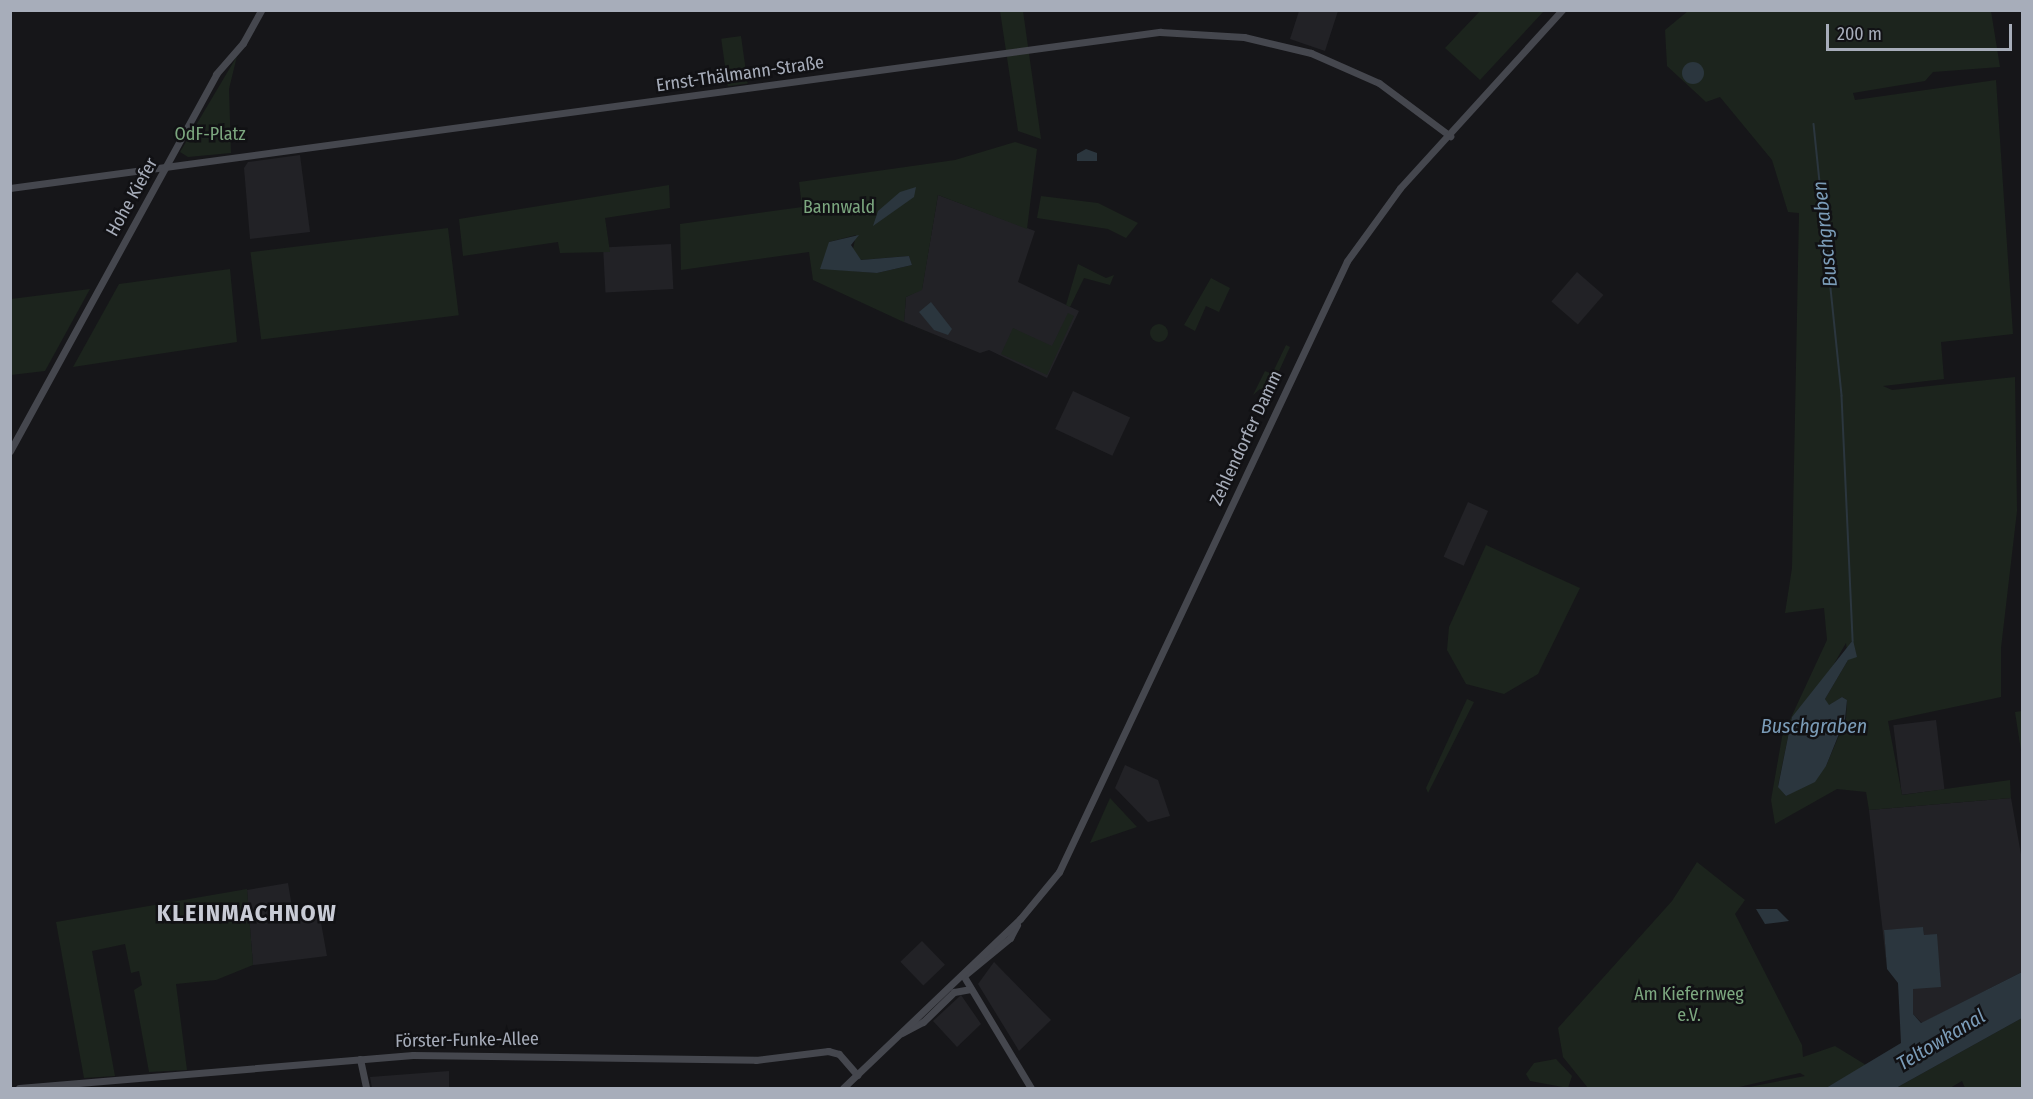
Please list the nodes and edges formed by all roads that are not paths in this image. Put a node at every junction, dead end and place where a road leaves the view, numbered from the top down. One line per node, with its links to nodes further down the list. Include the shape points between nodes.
1 (261, 10): 4 (street, Hohe Kiefer, via 243,43 216,74)
2 (1562, 10): 3 (street, Zehlendorfer Damm)
3 (1450, 136): 4 (street, Ernst-Thälmann-Straße, via 1379,83 1311,52 1244,37 1160,32); 7 (street, Zehlendorfer Damm, via 1371,224 1332,289 1074,847 1020,919)
4 (166, 167): 5 (street, Ernst-Thälmann-Straße); 6 (street, Hohe Kiefer)
5 (10, 188)
6 (10, 450)
7 (963, 975): 8 (street); 9 (street, Zehlendorfer Damm)
8 (971, 989): 9 (street, via 954,992 923,1022); 16 (street)
9 (901, 1033): 11 (street, Zehlendorfer Damm)
10 (360, 1059): 11 (street, Förster-Funke-Allee, via 575,1054 756,1060 828,1051 839,1054); 12 (street, Förster-Funke-Allee); 14 (street)
11 (857, 1075): 15 (street, Zehlendorfer Damm)
12 (68, 1088): 13 (street, Förster-Funke-Allee)
13 (19, 1089)
14 (366, 1089)
15 (843, 1089)
16 (1031, 1089)

